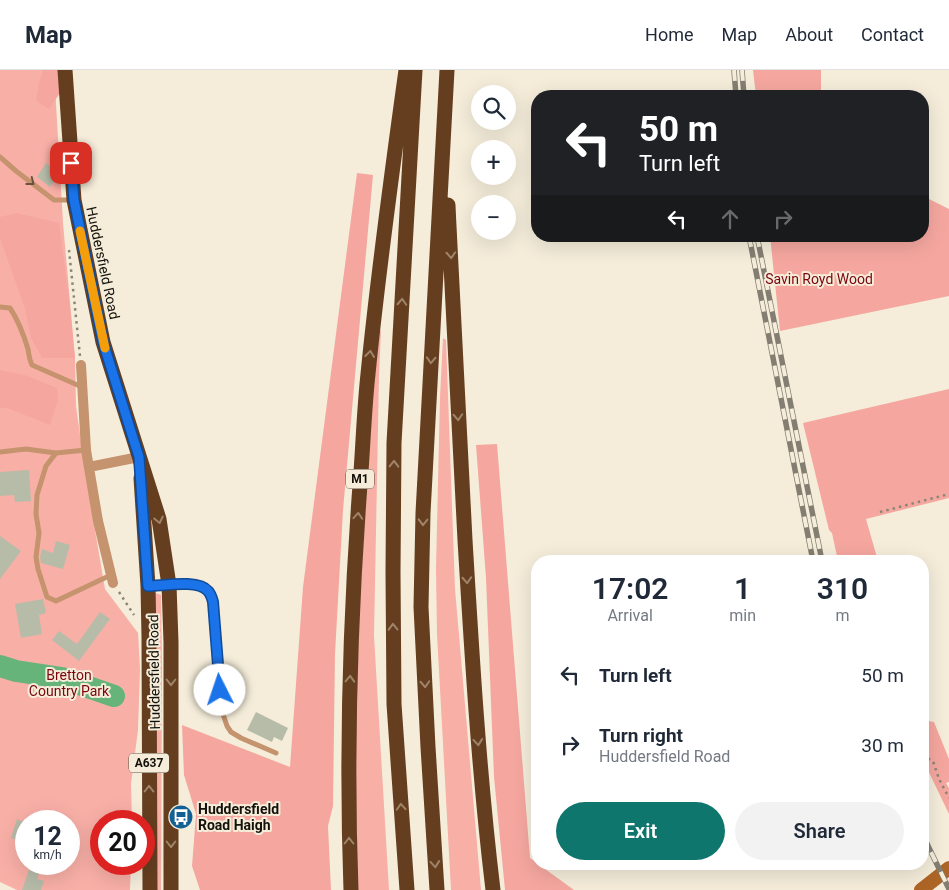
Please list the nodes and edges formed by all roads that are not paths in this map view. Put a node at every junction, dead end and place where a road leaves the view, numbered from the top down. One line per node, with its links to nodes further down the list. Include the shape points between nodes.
1 (65, 70): 7 (highway, Huddersfield Road / A637)
2 (406, 70): 23 (highway, M1, one-way to 2, via 350,686 356,548 368,375)
3 (415, 70): 24 (highway, M1, one-way to 3, via 394,704 394,443)
4 (447, 70): 5 (highway)
5 (445, 119): 25 (highway, one-way to 25, via 423,513 422,607); 26 (highway, one-way to 26, via 473,681)
6 (0, 156): 7 (lane, one-way to 7, via 54,200)
7 (74, 200): 14 (highway, Huddersfield Road / A637, via 103,342)
8 (0, 307): 10 (lane, via 10,308 15,316 32,365)
9 (81, 365): 10 (street)
10 (82, 387): 11 (street)
11 (86, 450): 13 (lane); 15 (street)
12 (0, 452): 13 (lane, via 26,449)
13 (56, 454): 16 (lane, via 46,466 37,495 39,534 36,557 47,597 56,601)
14 (139, 457): 15 (street); 17 (highway, Huddersfield Road, one-way to 17, via 160,519); 18 (highway, Huddersfield Road / A637)
15 (89, 467): 16 (street)
16 (112, 579)
17 (169, 585): 18 (lane); 19 (lane, via 198,585 212,596 221,708 227,726 241,738); 22 (highway, Huddersfield Road, one-way to 22)
18 (148, 586): 21 (highway, Huddersfield Road / A637, one-way to 18)
19 (276, 752)
20 (949, 868): 27 (street)
21 (150, 890)
22 (171, 890)
23 (351, 890)
24 (407, 890)
25 (437, 890)
26 (493, 890)
27 (921, 890)

